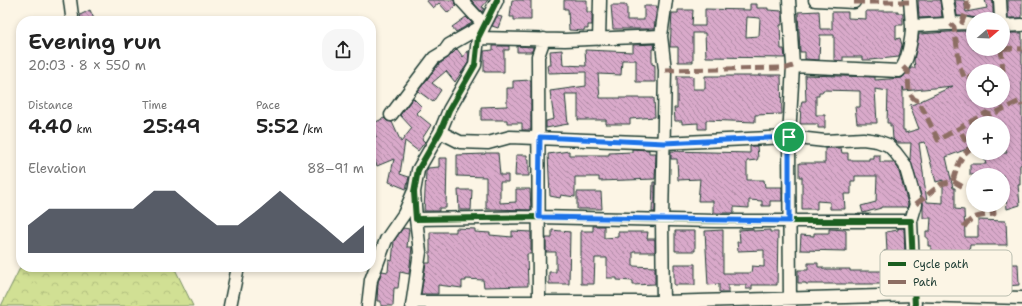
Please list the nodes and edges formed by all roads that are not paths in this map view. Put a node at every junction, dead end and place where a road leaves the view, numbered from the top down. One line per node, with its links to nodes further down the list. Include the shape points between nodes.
1 (70, 0): 13 (street)
2 (461, 0): 17 (street)
3 (497, 0): 17 (street)
4 (600, 0): 23 (street)
5 (666, 0): 20 (street)
6 (789, 0): 24 (street)
7 (815, 0): 11 (street)
8 (910, 0): 18 (street)
9 (947, 0): 14 (street)
10 (1000, 0): 12 (street)
11 (854, 2)
12 (1001, 12)
13 (72, 16)
14 (952, 24): 15 (street); 18 (street)
15 (966, 25)
16 (1022, 25): 19 (street)
17 (484, 26): 21 (street); 25 (street, via 449,45 434,58)
18 (912, 26): 24 (street, via 911,43 903,67 899,71)
19 (1010, 26)
20 (662, 36): 23 (street); 29 (street, via 665,70)
21 (478, 38): 22 (street); 26 (street, via 475,65 449,110)
22 (544, 39): 23 (street); 27 (street, via 538,56)
23 (599, 39)
24 (793, 66): 28 (street)
25 (391, 115)
26 (440, 132): 27 (street, via 460,142 488,143 510,137); 30 (street, via 418,170)
27 (540, 137): 29 (street); 31 (street)
28 (789, 137): 29 (street); 34 (street); 35 (street, via 825,141 863,139 888,145 905,165 916,204)
29 (664, 143): 33 (street)
30 (414, 192): 32 (street); 37 (street, via 404,214 386,240)
31 (539, 217): 32 (street); 33 (street); 44 (street)
32 (416, 219): 43 (street, via 420,252)
33 (662, 220): 34 (street); 45 (street)
34 (789, 221): 35 (street); 42 (street)
35 (911, 221): 36 (street)
36 (912, 250)
37 (376, 267)
38 (237, 272): 46 (street)
39 (374, 272): 47 (street)
40 (1022, 298): 41 (street)
41 (915, 301): 42 (street)
42 (789, 303): 45 (street)
43 (412, 304): 44 (street)
44 (539, 304): 45 (street)
45 (663, 304)
46 (230, 306)
47 (368, 306)

